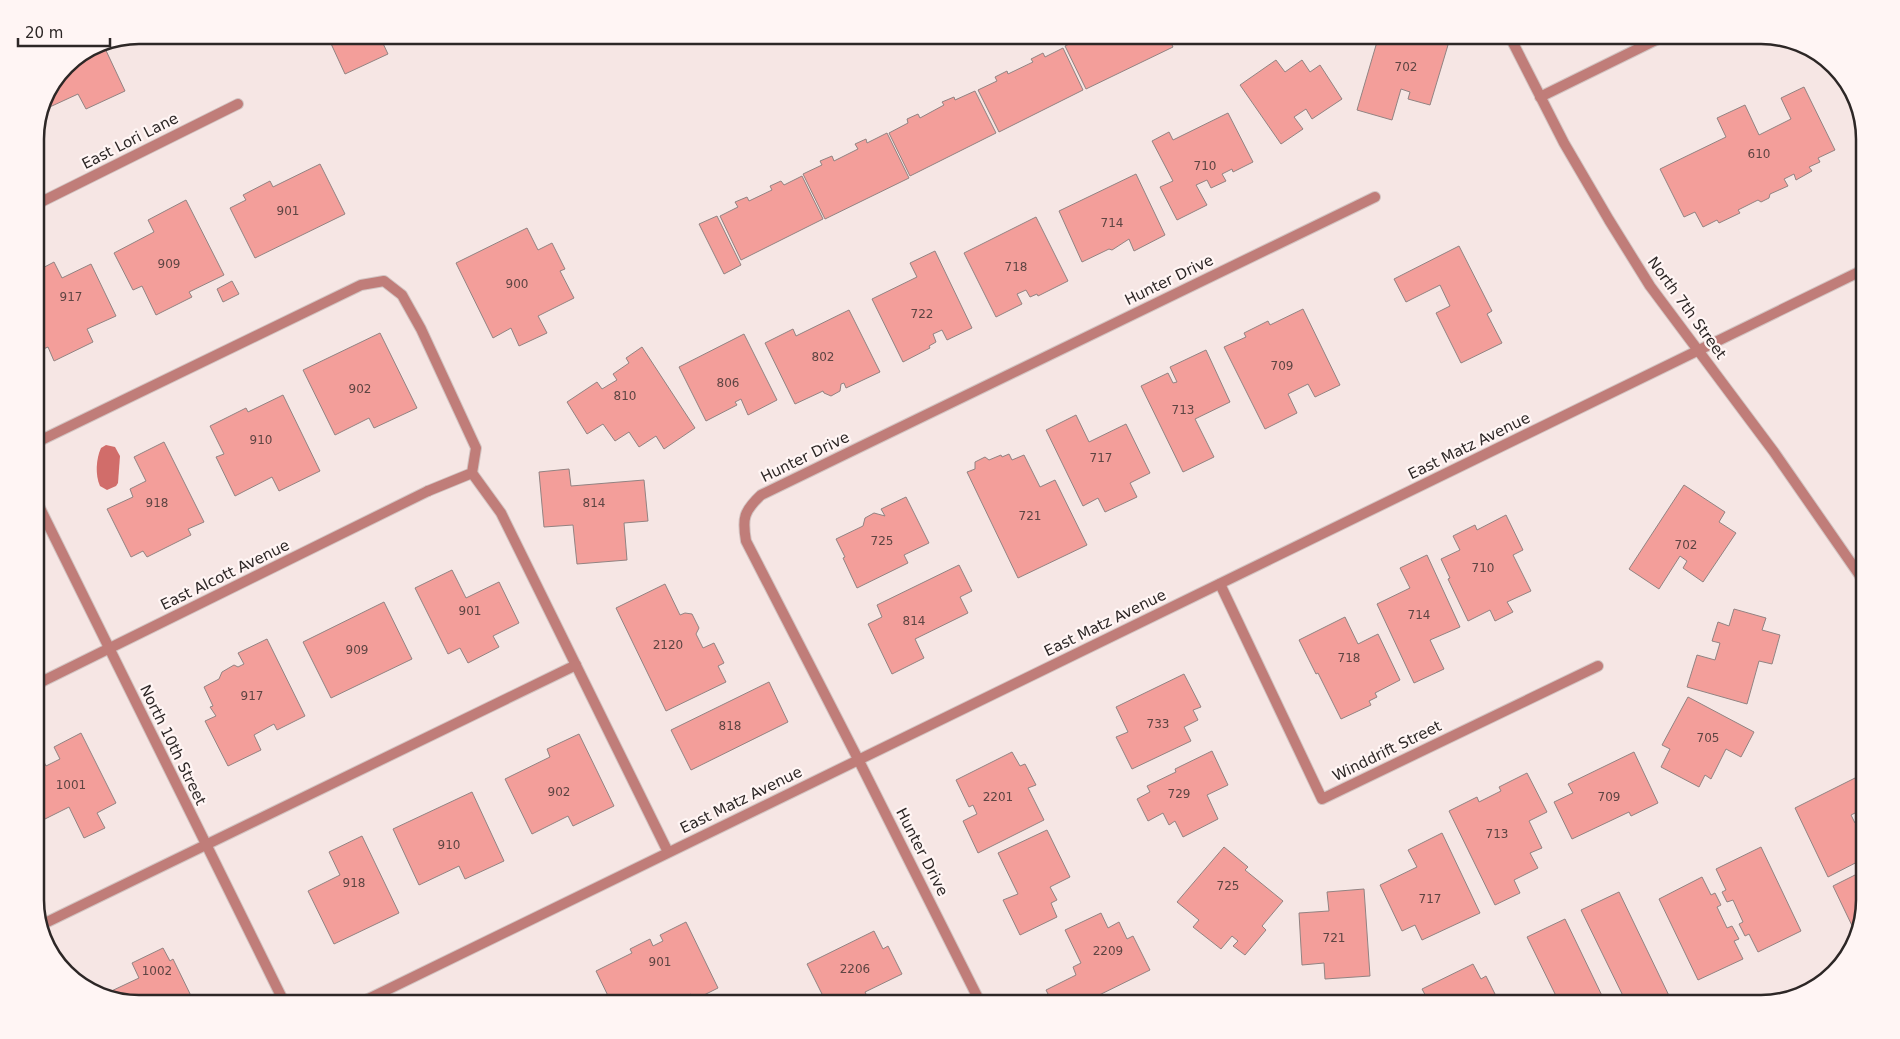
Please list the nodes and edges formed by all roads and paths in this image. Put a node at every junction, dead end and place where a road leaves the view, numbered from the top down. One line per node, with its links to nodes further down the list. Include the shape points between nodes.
1 (1514, 44): 3 (street, North 7th Street)
2 (1648, 44): 3 (street)
3 (1540, 97): 8 (street, North 7th Street, via 1650,286)
4 (238, 104): 6 (street, East Lori Lane)
5 (1375, 196): 18 (street, Hunter Drive, via 761,495 749,506 743,522 746,541)
6 (44, 201)
7 (1856, 273): 8 (street, East Matz Avenue)
8 (1698, 351): 12 (street, North 7th Street); 13 (street, East Matz Avenue)
9 (44, 439): 10 (street, via 361,285 384,281 402,295 421,329 476,448)
10 (472, 473): 14 (street, East Alcott Avenue, via 428,491); 15 (street, via 502,513)
11 (44, 516): 14 (street, North 10th Street)
12 (1856, 567)
13 (1220, 584): 16 (street, Winddrift Street, via 1322,799); 18 (street, East Matz Avenue)
14 (109, 649): 17 (street, East Alcott Avenue); 19 (street, North 10th Street)
15 (576, 665): 19 (street); 20 (street)
16 (1598, 666)
17 (44, 682)
18 (858, 759): 20 (street, East Matz Avenue); 24 (street, Hunter Drive)
19 (205, 844): 21 (street); 22 (street, North 10th Street)
20 (668, 852): 23 (street, East Matz Avenue)
21 (47, 921)
22 (280, 995)
23 (376, 995)
24 (976, 995)

